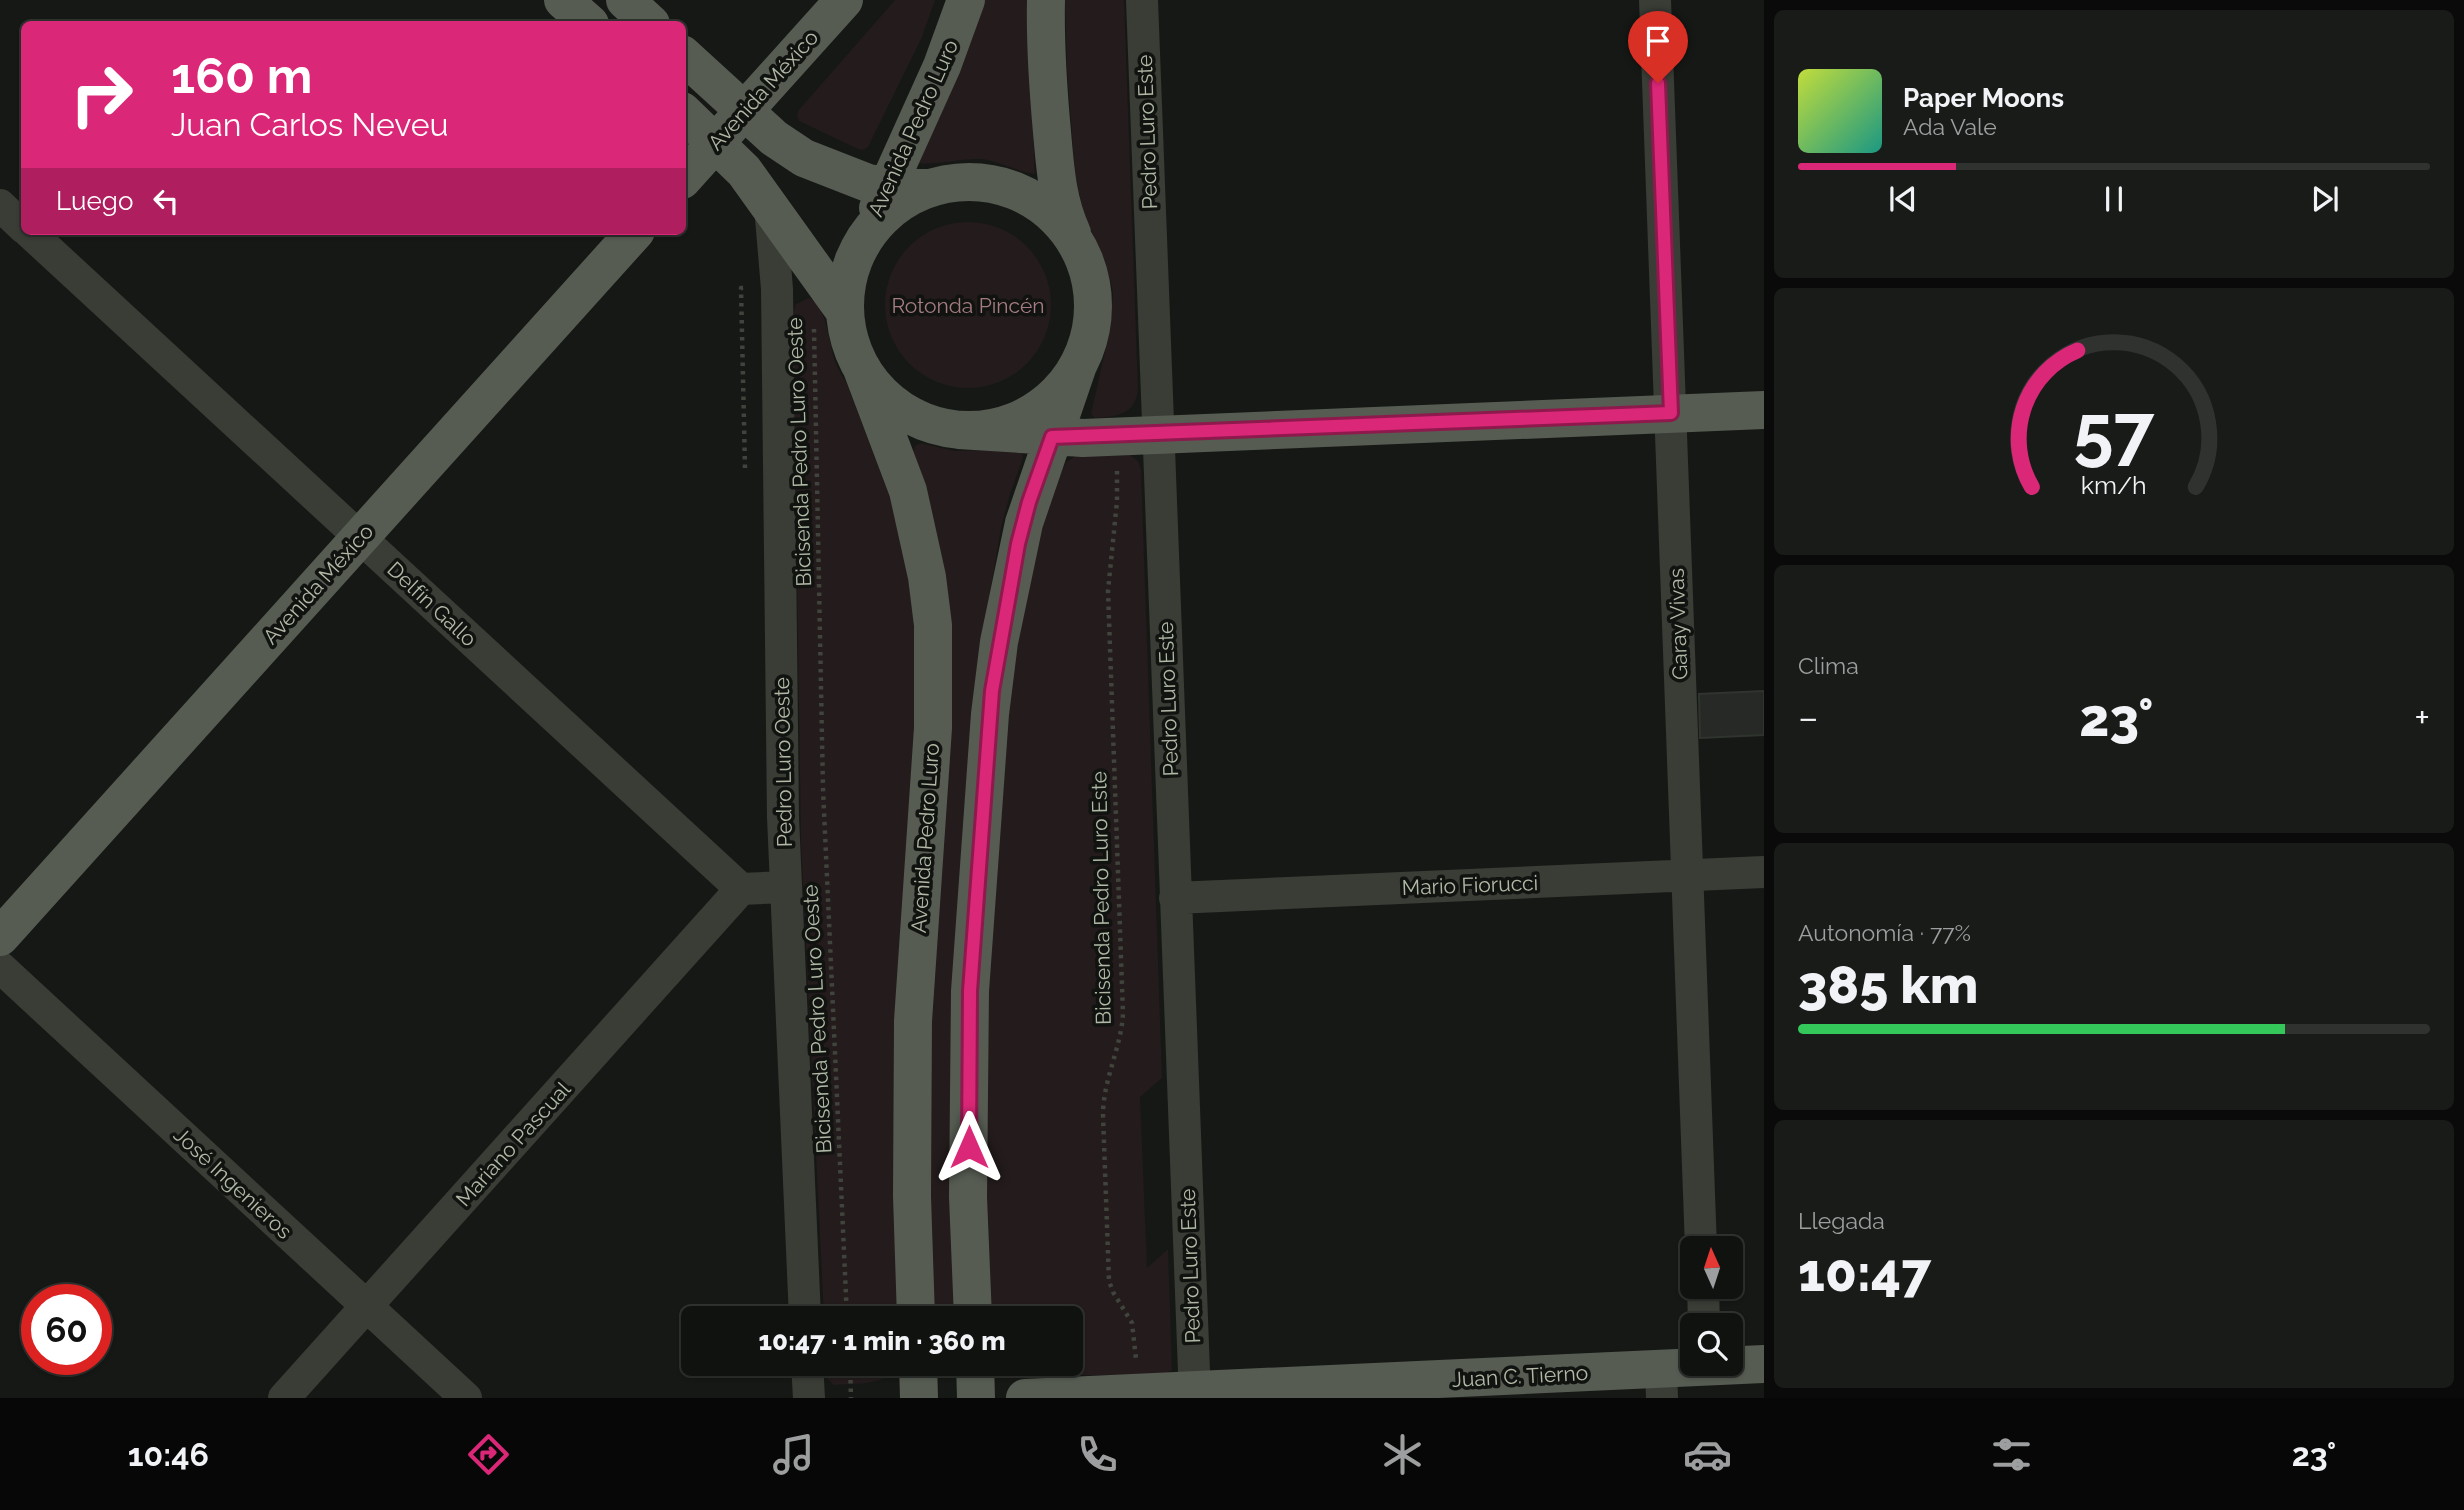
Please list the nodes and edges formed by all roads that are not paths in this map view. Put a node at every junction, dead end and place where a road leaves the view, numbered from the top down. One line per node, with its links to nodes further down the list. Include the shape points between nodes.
1 (563, 0): 8 (main road)
2 (625, 0): 9 (main road)
3 (844, 0): 11 (main road, Avenida México)
4 (966, 0): 15 (main road, Avenida Pedro Luro, via 942,66)
5 (1046, 0): 22 (main road, via 1056,172 1063,210)
6 (1142, 0): 30 (street, Pedro Luro Este)
7 (1655, 0): 28 (street, Garay Vivas)
8 (587, 21)
9 (648, 21)
10 (686, 58): 11 (main road)
11 (744, 111): 13 (main road, Avenida México); 15 (main road, via 783,146 804,158 859,181)
12 (686, 115): 13 (main road)
13 (716, 142): 14 (main road, Avenida México); 18 (main road)
14 (686, 176)
15 (887, 187): 16 (main road); 23 (main road, Avenida Pedro Luro)
16 (932, 188): 22 (main road, via 973,183 1014,191 1050,213); 23 (main road, via 878,221)
17 (0, 205): 19 (street, Delfín Gallo)
18 (770, 206): 24 (main road); 35 (street, Pedro Luro Oeste, via 777,289)
19 (21, 224)
20 (33, 235): 32 (street, Delfín Gallo)
21 (632, 235): 32 (main road, Avenida México)
22 (1077, 245): 25 (main road, via 1086,264 1093,305)
23 (856, 254): 24 (main road, via 845,292)
24 (829, 319): 26 (main road)
25 (1078, 365): 29 (main road, via 1052,398 1036,410 999,426); 31 (main road)
26 (862, 369): 29 (main road, via 903,411 921,421); 43 (main road, Avenida Pedro Luro, via 908,491 933,625 933,728 913,1021)
27 (1764, 410): 28 (main road)
28 (1671, 413): 30 (main road); 34 (street, Garay Vivas)
29 (959, 430): 31 (main road)
30 (1157, 435): 31 (main road); 37 (street, Pedro Luro Este)
31 (1052, 437): 44 (main road, via 1018,544 999,642 988,737 970,991 968,1197)
32 (360, 537): 36 (street, Delfín Gallo); 38 (main road, Avenida México)
33 (1764, 872): 34 (street, Mario Fiorucci)
34 (1688, 876): 37 (street, Mario Fiorucci); 40 (street, Garay Vivas)
35 (785, 887): 36 (street); 42 (street, Pedro Luro Oeste)
36 (741, 889): 41 (street, Mariano Pascual)
37 (1175, 898): 52 (street, Pedro Luro Este)
38 (0, 937)
39 (0, 967): 41 (street, José Ingenieros)
40 (1701, 1236)
41 (366, 1306): 53 (street, Mariano Pascual); 54 (street, José Ingenieros)
42 (804, 1306)
43 (916, 1306)
44 (973, 1306)
45 (1743, 1364): 46 (main road, Juan C. Tierno)
46 (1764, 1364)
47 (808, 1376): 55 (street)
48 (918, 1376): 56 (main road)
49 (975, 1376): 57 (main road)
50 (1680, 1376): 51 (main road, Juan C. Tierno)
51 (1661, 1384): 52 (main road, Juan C. Tierno)
52 (1195, 1394): 58 (main road, Juan C. Tierno)
53 (284, 1398)
54 (466, 1398)
55 (809, 1398)
56 (919, 1398)
57 (976, 1398)
58 (1025, 1398)

